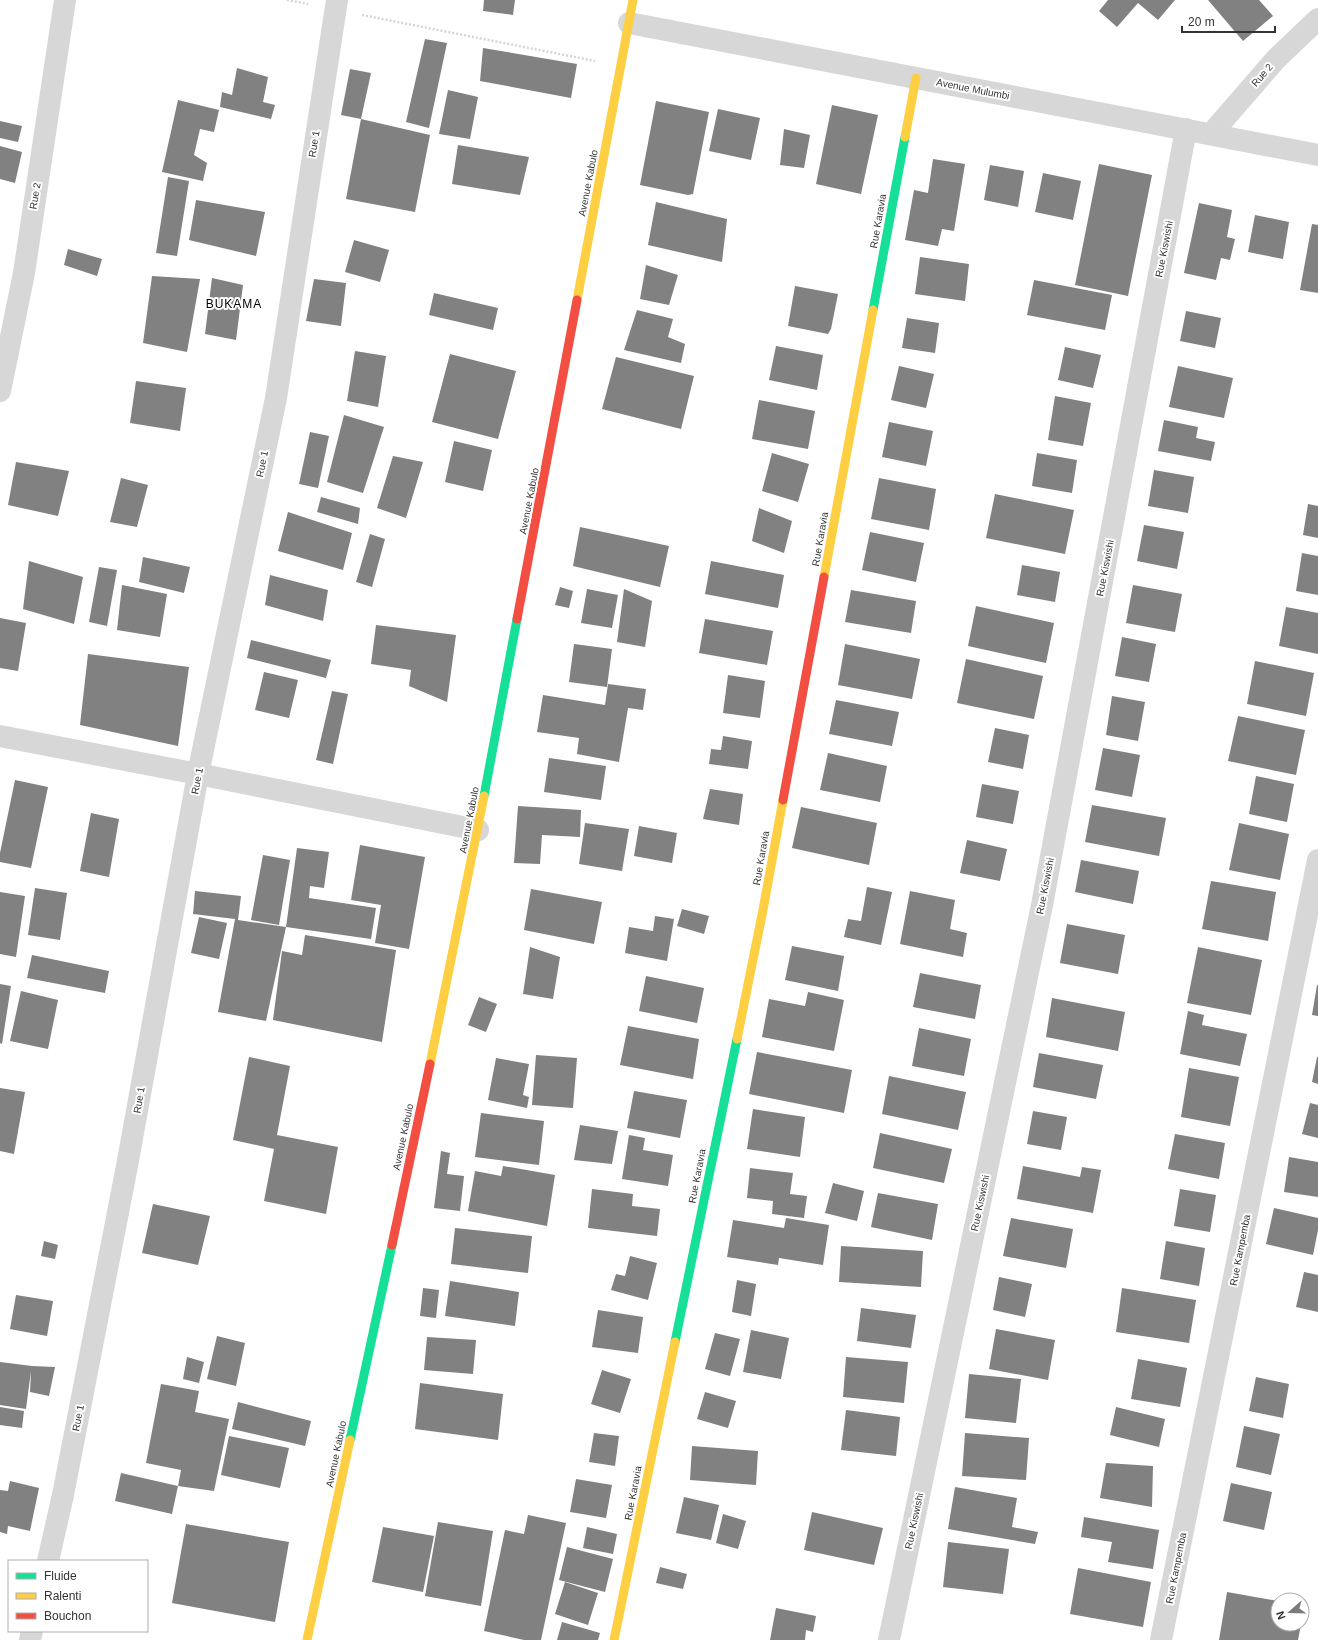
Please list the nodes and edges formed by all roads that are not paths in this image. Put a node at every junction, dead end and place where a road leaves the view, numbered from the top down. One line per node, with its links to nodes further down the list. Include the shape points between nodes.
1 (65, 0): 10 (street, Rue 2, via 24,273)
2 (633, 0): 5 (street, Avenue Kabulo)
3 (336, 5): 12 (street, Rue 1, via 276,398)
4 (1318, 19): 8 (street, Rue 2, via 1276,59)
5 (628, 23): 6 (street, Avenue Mulumbi); 13 (street, Avenue Kabulo)
6 (916, 78): 7 (street, Avenue Mulumbi); 17 (street, Rue Karavia, via 763,910)
7 (1186, 129): 8 (street, Avenue Mulumbi); 18 (street, Rue Kiswishi, via 1042,906)
8 (1211, 134): 9 (street, Avenue Mulumbi)
9 (1318, 155)
10 (0, 391)
11 (0, 736): 12 (street)
12 (198, 774): 13 (street); 15 (street, Rue 1, via 129,1159)
13 (478, 830): 16 (street, Avenue Kabulo)
14 (1318, 860): 19 (street, Rue Kampemba)
15 (48, 1560)
16 (307, 1640)
17 (614, 1640)
18 (889, 1640)
19 (1161, 1640)

